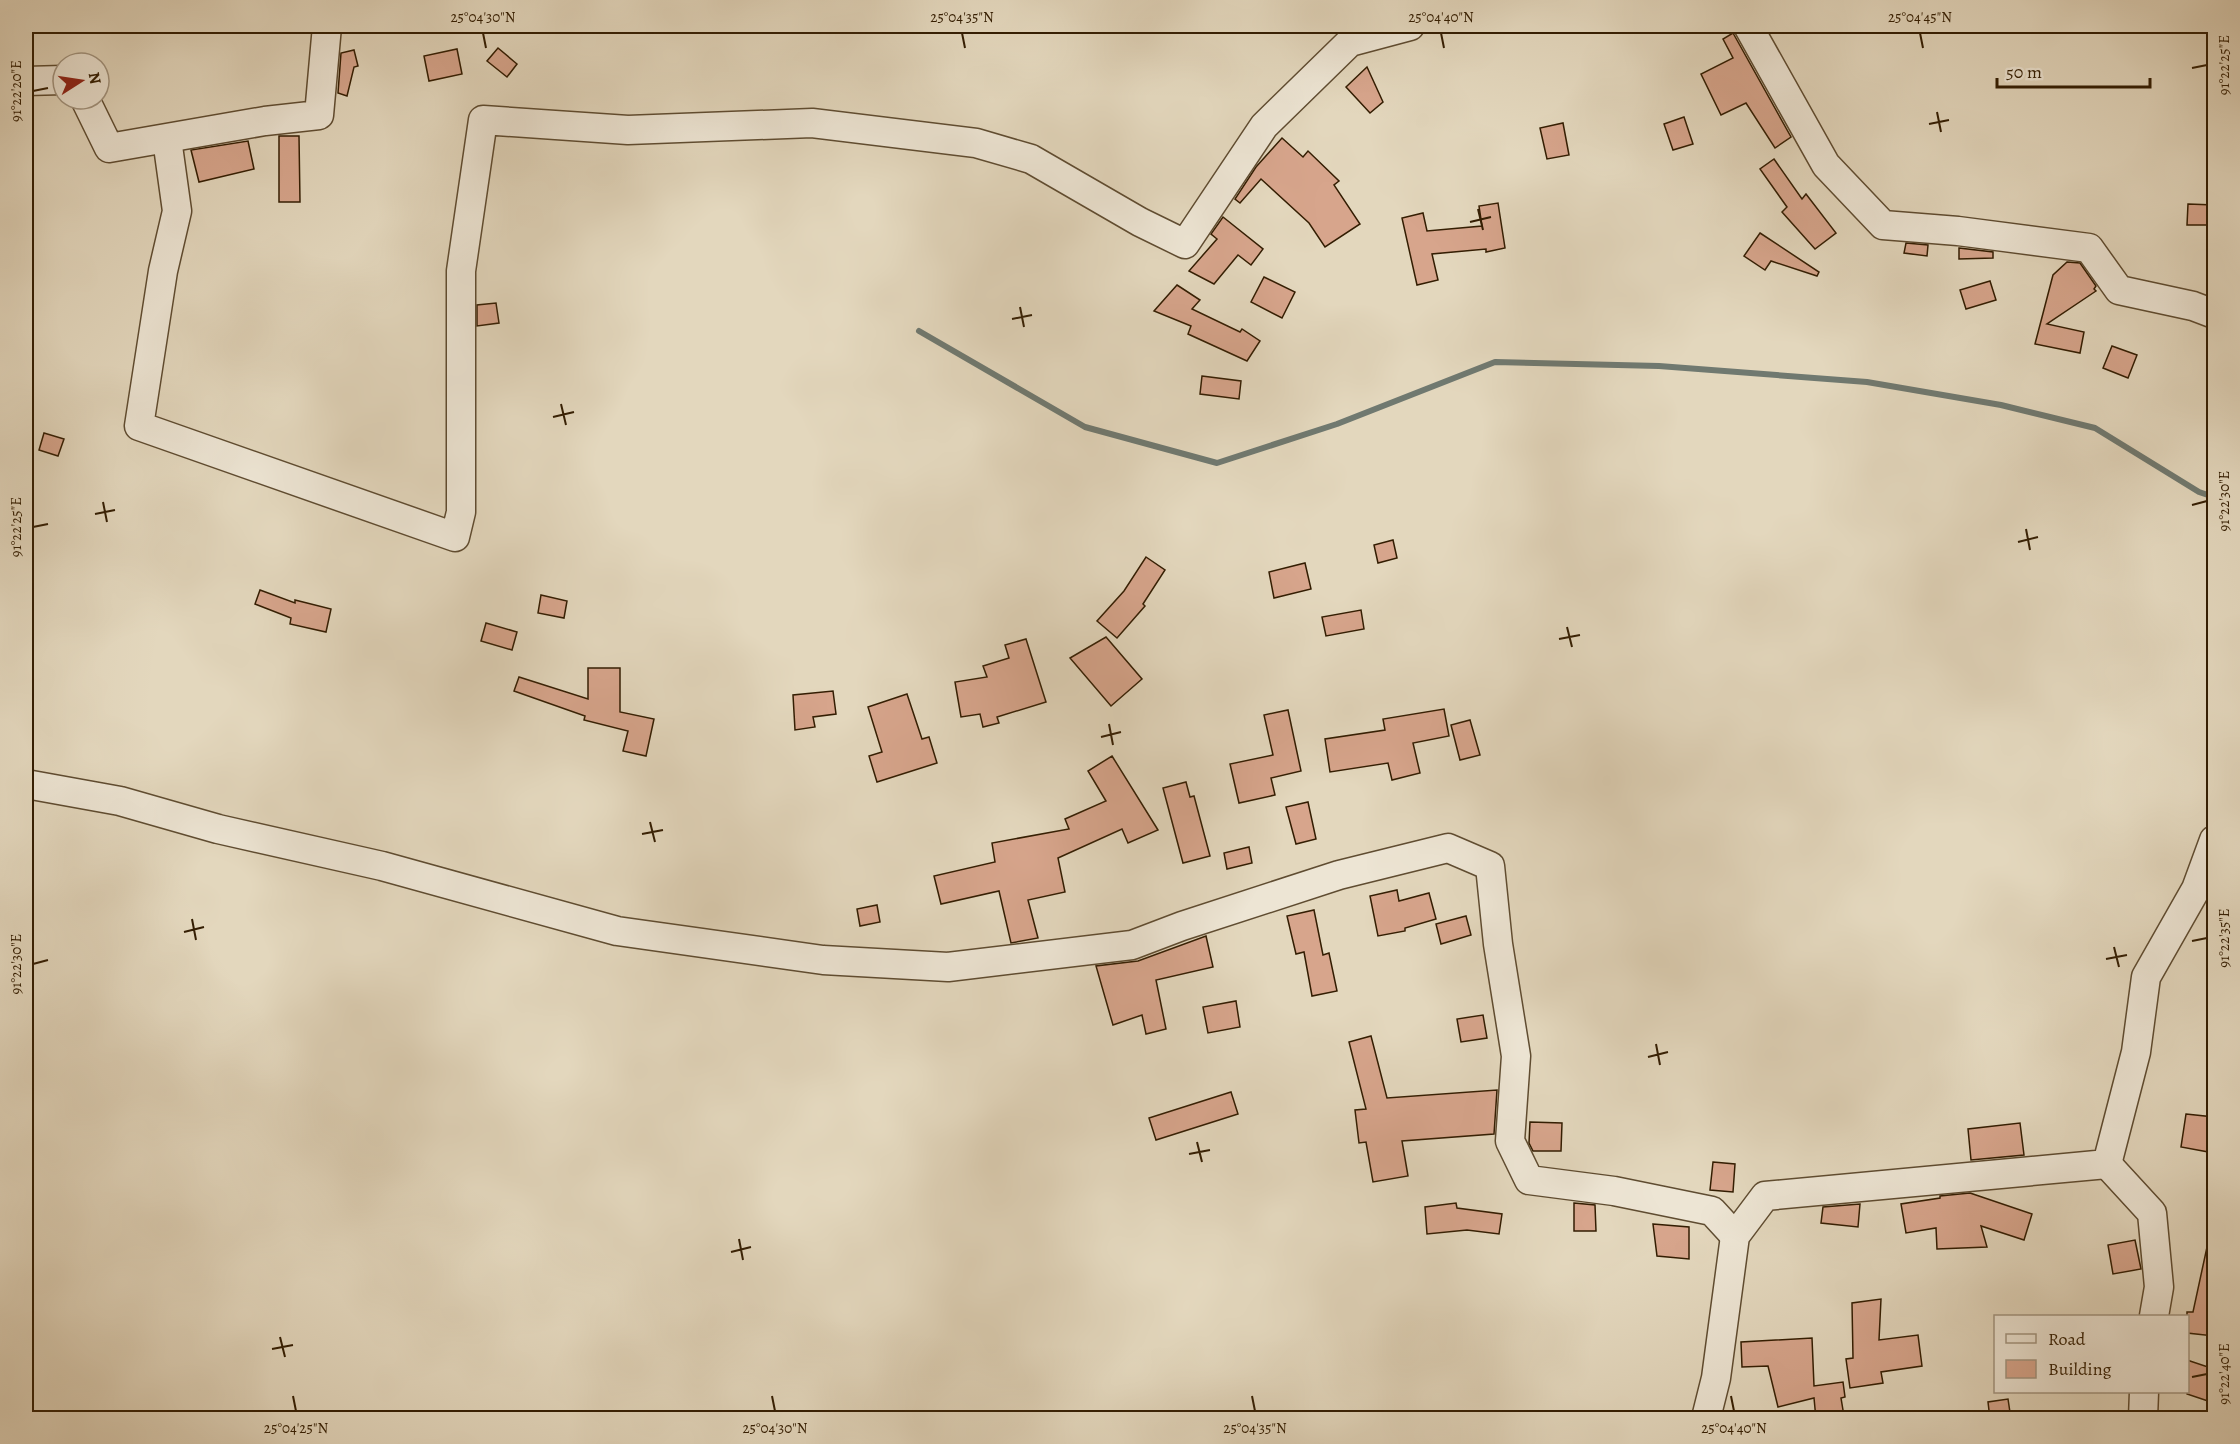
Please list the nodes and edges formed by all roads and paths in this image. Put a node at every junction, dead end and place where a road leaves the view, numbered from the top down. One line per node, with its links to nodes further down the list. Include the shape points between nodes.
1 (327, 26): 7 (street, via 319,115)
2 (1410, 26): 7 (street, via 1350,42 1264,126 1185,244 1031,159 976,143 813,123 628,130 483,120 462,271 461,512 455,537 139,426 163,271 177,211)
3 (1748, 26): 8 (street, via 1826,165 1883,225 2089,248 2119,290)
4 (51, 80): 5 (street)
5 (26, 81)
6 (91, 111): 7 (street, via 109,148)
7 (167, 139)
8 (2214, 314)
9 (26, 784): 12 (street, via 120,801 218,829 382,866 617,931 823,960 948,967 1132,945 1339,874 1448,848 1490,866 1516,1056 1510,1141 1529,1180 1614,1191 1712,1211)
10 (2214, 840): 11 (street, via 2196,889 2146,977 2136,1052)
11 (2107, 1164): 12 (street, via 1765,1196); 13 (street, via 2152,1213 2160,1287)
12 (1735, 1236): 15 (street, via 1716,1378)
13 (2154, 1315)
14 (2144, 1393): 16 (street)
15 (1706, 1419)
16 (2143, 1419)

